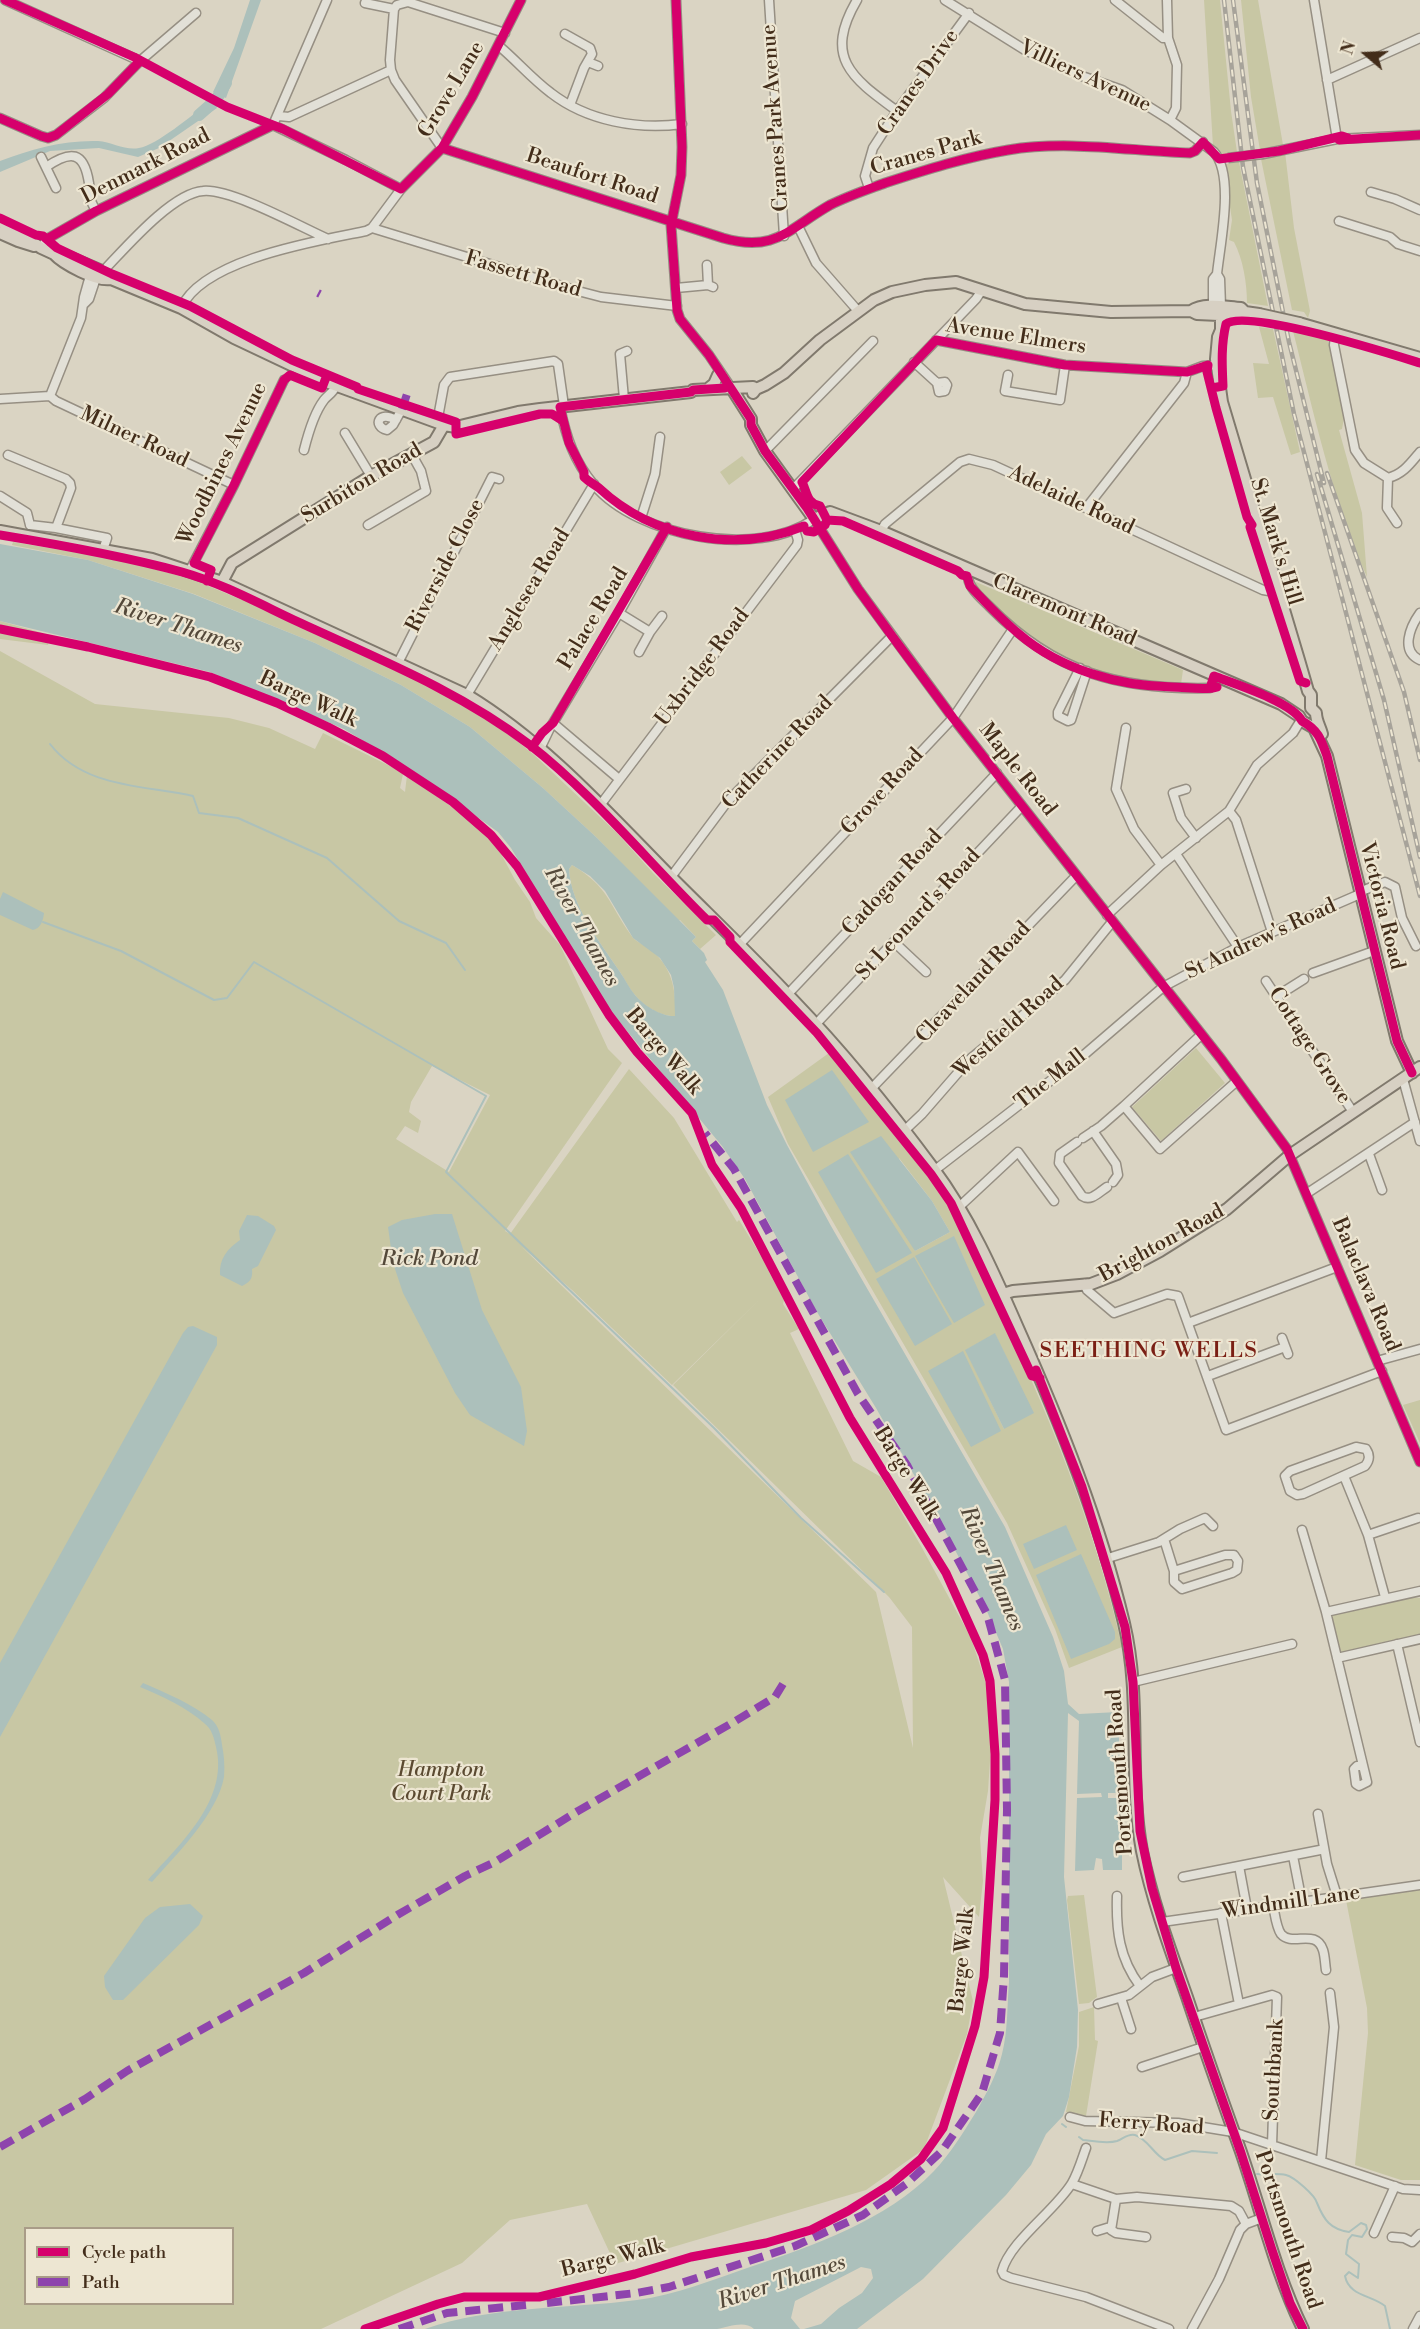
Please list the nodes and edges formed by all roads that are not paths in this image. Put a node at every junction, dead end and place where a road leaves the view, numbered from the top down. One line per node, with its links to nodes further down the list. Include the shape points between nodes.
1 (5, 0): 21 (street)
2 (327, 0): 28 (street)
3 (521, 0): 16 (street, Grove Lane)
4 (676, 0): 31 (street)
5 (769, 0): 52 (street, Cranes Park Avenue)
6 (857, 0): 27 (street, via 843,30 846,64 861,84)
7 (945, 0): 15 (street, Villiers Avenue)
8 (1115, 0): 18 (street)
9 (1167, 0): 18 (street)
10 (1314, 0): 25 (street)
11 (364, 3): 13 (street)
12 (427, 4): 13 (street, via 408,2); 16 (street)
13 (397, 6): 24 (street)
14 (196, 13): 21 (street)
15 (969, 13): 27 (street, Cranes Drive); 30 (street, Villiers Avenue, via 1025,50 1122,90)
16 (505, 33): 20 (street, Grove Lane)
17 (565, 34): 22 (street, via 590,48 592,57)
18 (1168, 38): 30 (street, via 1177,65 1176,108)
19 (1420, 38): 25 (street)
20 (499, 46): 26 (street, via 552,94); 36 (street, Grove Lane)
21 (140, 61): 29 (street, via 108,94 56,135 41,136)
22 (588, 62): 23 (street); 26 (street)
23 (598, 66)
24 (391, 70): 28 (street, via 289,117); 36 (street)
25 (1327, 80): 34 (street)
26 (570, 105): 31 (street, via 629,125)
27 (897, 111): 42 (street, Cranes Drive, via 873,148 865,176)
28 (279, 116): 32 (street)
29 (0, 118)
30 (1170, 120): 35 (street, Villiers Avenue)
31 (682, 124): 46 (street, via 681,175)
32 (273, 125): 41 (street); 45 (street, Denmark Road)
33 (1420, 135): 34 (street)
34 (1336, 139): 38 (street, bridge)
35 (1203, 142): 38 (street, Villiers Avenue); 42 (street, Cranes Park, via 1190,153 1100,147 1009,150 961,160)
36 (442, 148): 41 (street, Grove Lane); 46 (street, Beaufort Road)
37 (41, 157): 39 (street)
38 (1224, 158): 62 (street, via 1226,208)
39 (46, 167): 40 (street); 45 (street, via 66,156 79,157)
40 (56, 188)
41 (401, 189): 50 (street, Grove Lane)
42 (869, 189): 49 (street, Cranes Park, via 844,197)
43 (1371, 192): 44 (street)
44 (1420, 210)
45 (96, 211): 54 (street, Denmark Road)
46 (671, 221): 52 (street, Cranes Park, via 741,243); 58 (street, Beaufort Road)
47 (1339, 221): 55 (street)
48 (0, 222): 54 (main road)
49 (798, 226): 52 (street, Cranes Park); 63 (street, Cranes Park Avenue, via 816,263)
50 (372, 228): 53 (street); 60 (street, Fassett Road, via 601,297)
51 (0, 233): 54 (main road)
52 (784, 236)
53 (328, 239): 57 (street, via 254,205 202,191 161,213); 61 (street, via 269,252 232,266 192,292)
54 (39, 247): 57 (main road, via 54,254 60,262)
55 (1420, 251)
56 (707, 265): 58 (street, via 711,286)
57 (99, 274): 61 (main road); 82 (street)
58 (676, 288): 60 (street, Beaufort Road)
59 (982, 290): 62 (main road, via 1025,304 1111,312 1191,310 1197,314); 63 (main road, via 956,282 925,285 885,295); 65 (street, Avenue Elmers)
60 (677, 306): 67 (street, Beaufort Road, via 680,319)
61 (181, 308): 78 (main road)
62 (1217, 310): 64 (main road, bridge, via 1242,308 1245,312); 72 (main road, St. Mark's Hill)
63 (858, 311): 81 (main road, via 784,373 756,389)
64 (1335, 334): 69 (main road); 97 (street, via 1355,450 1364,463)
65 (936, 340): 70 (street, Avenue Elmers); 71 (street, Avenue Elmers)
66 (873, 341): 92 (street)
67 (703, 349): 74 (street, Beaufort Road); 81 (street, Beaufort Road)
68 (627, 351): 84 (street, via 620,354)
69 (1420, 358)
70 (914, 362): 77 (street); 101 (street, Avenue Elmers)
71 (1065, 365): 73 (street, Avenue Elmers); 75 (street, via 1060,400 1005,391)
72 (1216, 365): 73 (street, Avenue Elmers); 118 (main road, St. Mark's Hill, via 1222,402)
73 (1188, 372): 103 (street, via 1184,383)
74 (718, 375): 79 (main road); 81 (street, Beaufort Road)
75 (1008, 375)
76 (284, 380): 100 (street, Woodbines Avenue)
77 (937, 383)
78 (336, 386): 86 (main road); 91 (street, via 322,402)
79 (709, 388): 80 (main road); 81 (main road)
80 (691, 392): 81 (main road, via 693,396); 84 (main road)
81 (730, 392): 92 (main road, Maple Road)
82 (50, 396): 83 (street, Milner Road); 100 (street, Milner Road)
83 (0, 399)
84 (624, 399): 85 (main road)
85 (562, 406): 88 (main road, via 456,427); 88 (street, via 558,364 543,362 450,377 444,385); 99 (street, via 572,452)
86 (402, 409): 87 (street); 88 (main road)
87 (396, 420)
88 (441, 424): 95 (main road, Surbiton Road, via 434,442)
89 (345, 433): 96 (street)
90 (660, 437): 104 (street, via 655,474)
91 (304, 450)
92 (765, 451): 101 (main road, Maple Road)
93 (1420, 452): 97 (street, via 1398,476)
94 (8, 454): 109 (street, via 70,483)
95 (412, 455): 96 (main road, Surbiton Road); 107 (street, via 426,491)
96 (371, 476): 117 (main road, Surbiton Road, via 232,563)
97 (1389, 478): 106 (street, via 1387,508)
98 (499, 479): 127 (street, Riverside Close, via 492,477)
99 (594, 484): 104 (street, via 622,508); 130 (street, Anglesea Road)
100 (234, 485): 115 (street, Woodbines Avenue)
101 (793, 489): 105 (main road, Maple Road)
102 (0, 496): 110 (street, via 27,513)
103 (1087, 507): 113 (street, Adelaide Road, via 993,465 969,459 960,462); 118 (street, Adelaide Road, via 1263,590)
104 (641, 518): 108 (street)
105 (814, 519): 111 (street); 113 (main road, Claremont Road, via 830,512); 124 (street, Maple Road)
106 (1397, 523)
107 (368, 525)
108 (667, 527): 111 (street, via 730,541); 120 (street, Palace Road)
109 (56, 528): 110 (street); 114 (street, via 107,538)
110 (28, 530): 112 (main road, Portsmouth Road); 114 (main road, Portsmouth Road)
111 (795, 530): 137 (street, Uxbridge Road, via 797,545)
112 (0, 531)
113 (881, 531): 116 (main road, Claremont Road)
114 (103, 550): 115 (main road, Portsmouth Road)
115 (190, 570): 117 (main road, Portsmouth Road)
116 (968, 570): 122 (street, via 970,586); 131 (main road, Claremont Road)
117 (222, 582): 127 (main road, Portsmouth Road)
118 (1277, 587): 131 (main road, St. Mark's Hill, via 1311,695)
119 (1420, 613): 126 (street, via 1409,631 1409,650)
120 (619, 614): 123 (street); 133 (street, Palace Road)
121 (662, 616): 123 (street)
122 (1013, 629): 128 (street, via 1037,648); 132 (street, Grove Road)
123 (650, 632): 125 (street)
124 (892, 636): 132 (street, Maple Road); 146 (street, Catherine Road, via 728,802)
125 (639, 652)
126 (1418, 659)
127 (398, 663): 130 (main road, Portsmouth Road)
128 (1084, 670): 128 (street, via 1071,720 1068,721 1058,716 1058,711); 129 (street, via 1150,687)
129 (1210, 688)
130 (467, 695): 135 (main road, Portsmouth Road)
131 (1306, 716): 141 (street, Westfield Road, via 1299,732 1257,765); 147 (main road, Victoria Road, via 1320,725)
132 (953, 718): 136 (street, Maple Road); 151 (street, Grove Road)
133 (554, 723): 135 (street, Palace Road); 137 (street)
134 (1126, 728): 144 (street, via 1116,789 1134,829)
135 (540, 749): 139 (main road, Portsmouth Road)
136 (997, 773): 140 (street, Maple Road); 160 (street, Cadogan Road)
137 (619, 779): 139 (street, Uxbridge Road)
138 (1186, 789): 142 (street, via 1173,793 1181,818)
139 (601, 804): 146 (main road, Portsmouth Road)
140 (1022, 806): 145 (street, Maple Road); 150 (street, St Leonard's Road)
141 (1229, 811): 142 (street, Westfield Road); 149 (street, via 1236,820)
142 (1196, 838): 143 (street, Westfield Road)
143 (1176, 854): 144 (street, Westfield Road); 153 (street)
144 (1161, 865): 148 (street, Westfield Road)
145 (1076, 876): 148 (street, Maple Road); 166 (street, Cleaveland Road)
146 (671, 877): 151 (main road, Portsmouth Road)
147 (1360, 893): 149 (street, St Andrew's Road); 152 (street, St Andrew's Road, via 1385,882 1395,887 1402,918); 154 (main road, Victoria Road)
148 (1109, 919): 159 (street, Maple Road); 170 (street, Westfield Road, via 1065,980 969,1060)
149 (1272, 932): 153 (street, St Andrew's Road)
150 (894, 942): 155 (street); 162 (street, St Leonard's Road)
151 (739, 945): 160 (main road, Portsmouth Road)
152 (1416, 946)
153 (1238, 947): 159 (street, St Andrew's Road)
154 (1374, 951): 156 (street); 164 (main road, Victoria Road, via 1397,1041)
155 (926, 972)
156 (1313, 973)
157 (1304, 979): 161 (street)
158 (1266, 981): 161 (street, Cottage Grove)
159 (1163, 987): 163 (street, Maple Road); 175 (street, The Mall, via 1085,1054)
160 (788, 994): 162 (main road, Portsmouth Road)
161 (1277, 996): 168 (street, Cottage Grove)
162 (816, 1024): 166 (main road, Portsmouth Road)
163 (1201, 1035): 165 (street, Maple Road); 167 (street)
164 (1412, 1073): 168 (main road, Brighton Road); 169 (street)
165 (1237, 1081): 167 (street, via 1160,1149); 174 (street, Maple Road)
166 (871, 1089): 170 (main road, Portsmouth Road)
167 (1124, 1106): 171 (street)
168 (1353, 1112): 174 (main road, Brighton Road)
169 (1415, 1122): 172 (street); 173 (street)
170 (904, 1131): 175 (main road, Portsmouth Road)
171 (1093, 1131): 171 (street, via 1116,1164 1118,1175 1086,1198 1059,1163 1060,1154)
172 (1420, 1141)
173 (1369, 1154): 176 (street); 177 (street)
174 (1290, 1155): 177 (street, Balaclava Road); 181 (main road, Brighton Road, via 1196,1230 1117,1274)
175 (935, 1170): 179 (main road, Portsmouth Road)
176 (1382, 1190)
177 (1306, 1194): 180 (street, Balaclava Road)
178 (1054, 1201): 179 (street, via 1018,1152)
179 (959, 1207): 182 (main road, Portsmouth Road)
180 (1337, 1267): 183 (street); 186 (street, Balaclava Road)
181 (1084, 1284): 182 (main road, Brighton Road); 183 (street, via 1114,1313 1167,1294 1179,1296)
182 (1003, 1294): 196 (main road, Portsmouth Road, via 1047,1395)
183 (1188, 1323): 188 (street)
184 (1285, 1347): 188 (street)
185 (1420, 1349): 186 (street)
186 (1377, 1360): 187 (street, Balaclava Road)
187 (1382, 1371): 188 (street, via 1226,1430); 189 (street, Balaclava Road)
188 (1208, 1376)
189 (1420, 1462)
190 (1344, 1476): 190 (street, via 1365,1466 1370,1458 1366,1449 1356,1447 1293,1470 1286,1481 1292,1494 1300,1495); 194 (street)
191 (1418, 1518): 194 (street)
192 (1213, 1526): 195 (street, via 1205,1518)
193 (1302, 1530): 200 (street)
194 (1368, 1535): 199 (street)
195 (1164, 1539): 196 (street); 197 (street)
196 (1106, 1559): 205 (main road, Portsmouth Road, via 1125,1627)
197 (1174, 1571): 197 (street, via 1225,1555 1234,1555 1238,1561 1233,1573 1182,1589 1174,1582)
198 (1420, 1591): 199 (street)
199 (1385, 1598): 200 (street)
200 (1326, 1612): 204 (street)
201 (1420, 1639): 203 (street)
202 (1292, 1644): 205 (street)
203 (1397, 1644): 204 (street); 206 (street)
204 (1337, 1658): 207 (street)
205 (1133, 1682): 220 (main road, Portsmouth Road, via 1140,1831)
206 (1420, 1742)
207 (1363, 1767)
208 (1318, 1814): 216 (street)
209 (1320, 1850): 210 (street)
210 (1293, 1856): 211 (street); 214 (street)
211 (1239, 1866): 212 (street); 218 (street)
212 (1183, 1877)
213 (1420, 1885): 216 (street, Windmill Lane)
214 (1300, 1892)
215 (1117, 1896): 223 (street, via 1119,1941 1129,1972)
216 (1337, 1896): 217 (street, Windmill Lane)
217 (1273, 1905): 218 (street, Windmill Lane); 222 (street, via 1280,1933 1318,1942)
218 (1247, 1909): 219 (street, Windmill Lane)
219 (1221, 1913): 220 (street, Windmill Lane); 227 (street)
220 (1162, 1922): 221 (main road, Portsmouth Road)
221 (1176, 1968): 223 (street); 228 (main road, Portsmouth Road)
222 (1326, 1970)
223 (1140, 1986): 225 (street)
224 (1330, 1993): 236 (street, via 1335,2027)
225 (1121, 1998): 226 (street); 229 (street)
226 (1098, 2004)
227 (1239, 2004): 228 (street); 234 (street, Southbank, via 1275,1995 1278,2006)
228 (1194, 2017): 230 (main road, Portsmouth Road)
229 (1131, 2029)
230 (1203, 2047): 231 (street); 233 (main road, Portsmouth Road)
231 (1142, 2067)
232 (1070, 2117): 233 (street, Ferry Road, via 1085,2121 1178,2123)
233 (1233, 2132): 234 (street, Ferry Road); 241 (main road, Portsmouth Road)
234 (1272, 2145): 236 (street, Ferry Road)
235 (1086, 2148): 237 (street)
236 (1321, 2161): 238 (street, Ferry Road)
237 (1072, 2184): 240 (street); 250 (street, via 1006,2261 1004,2276 1086,2296)
238 (1395, 2186): 239 (street, Ferry Road); 245 (street)
239 (1420, 2190)
240 (1116, 2199): 242 (street, via 1137,2197 1231,2206); 243 (street)
241 (1262, 2218): 242 (street); 252 (main road, Portsmouth Road, via 1290,2303)
242 (1246, 2224): 251 (street, via 1239,2230)
243 (1110, 2227): 244 (street); 247 (street, via 1116,2233)
244 (1097, 2231)
245 (1374, 2234)
246 (1420, 2234): 248 (street, via 1412,2242)
247 (1146, 2236)
248 (1392, 2237)
249 (1420, 2316): 253 (street)
250 (1169, 2329)
251 (1192, 2329)
252 (1303, 2329)
253 (1413, 2329)

